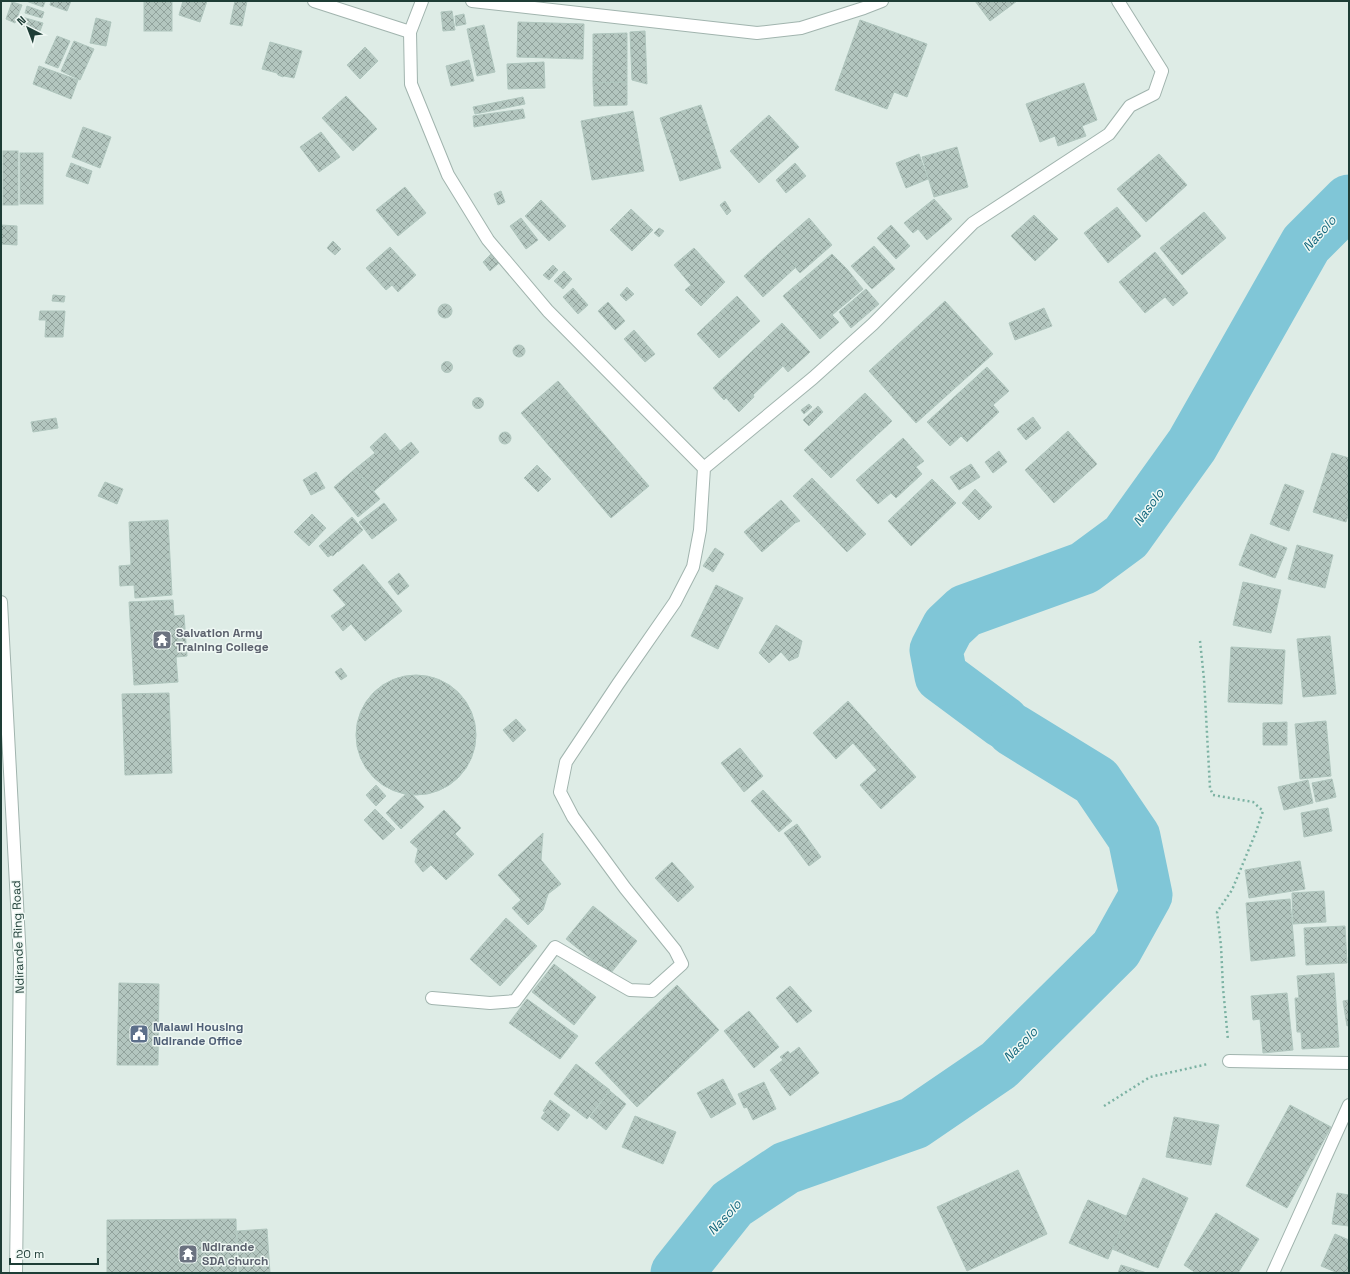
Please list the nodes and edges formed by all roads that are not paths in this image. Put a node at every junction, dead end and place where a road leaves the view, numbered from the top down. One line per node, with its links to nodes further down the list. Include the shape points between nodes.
1 (314, 1): 6 (street)
2 (422, 1): 6 (street)
3 (472, 1): 4 (street, via 757,33 801,28)
4 (882, 1)
5 (1118, 1): 7 (street, via 1162,71 1154,94 1130,106 1109,134 973,223 873,324 813,378)
6 (410, 32): 7 (street, via 411,84 448,175 488,240 548,311)
7 (704, 468): 9 (street, via 700,530 693,567 675,602 566,762 560,792 573,817 675,950 682,964 652,991 630,990 555,947 515,1001 490,1003)
8 (1, 602): 13 (street, Ndirande Ring Road, via 20,960)
9 (432, 998)
10 (1230, 1061): 11 (street)
11 (1349, 1063)
12 (1349, 1105): 14 (street)
13 (16, 1273)
14 (1273, 1273)

